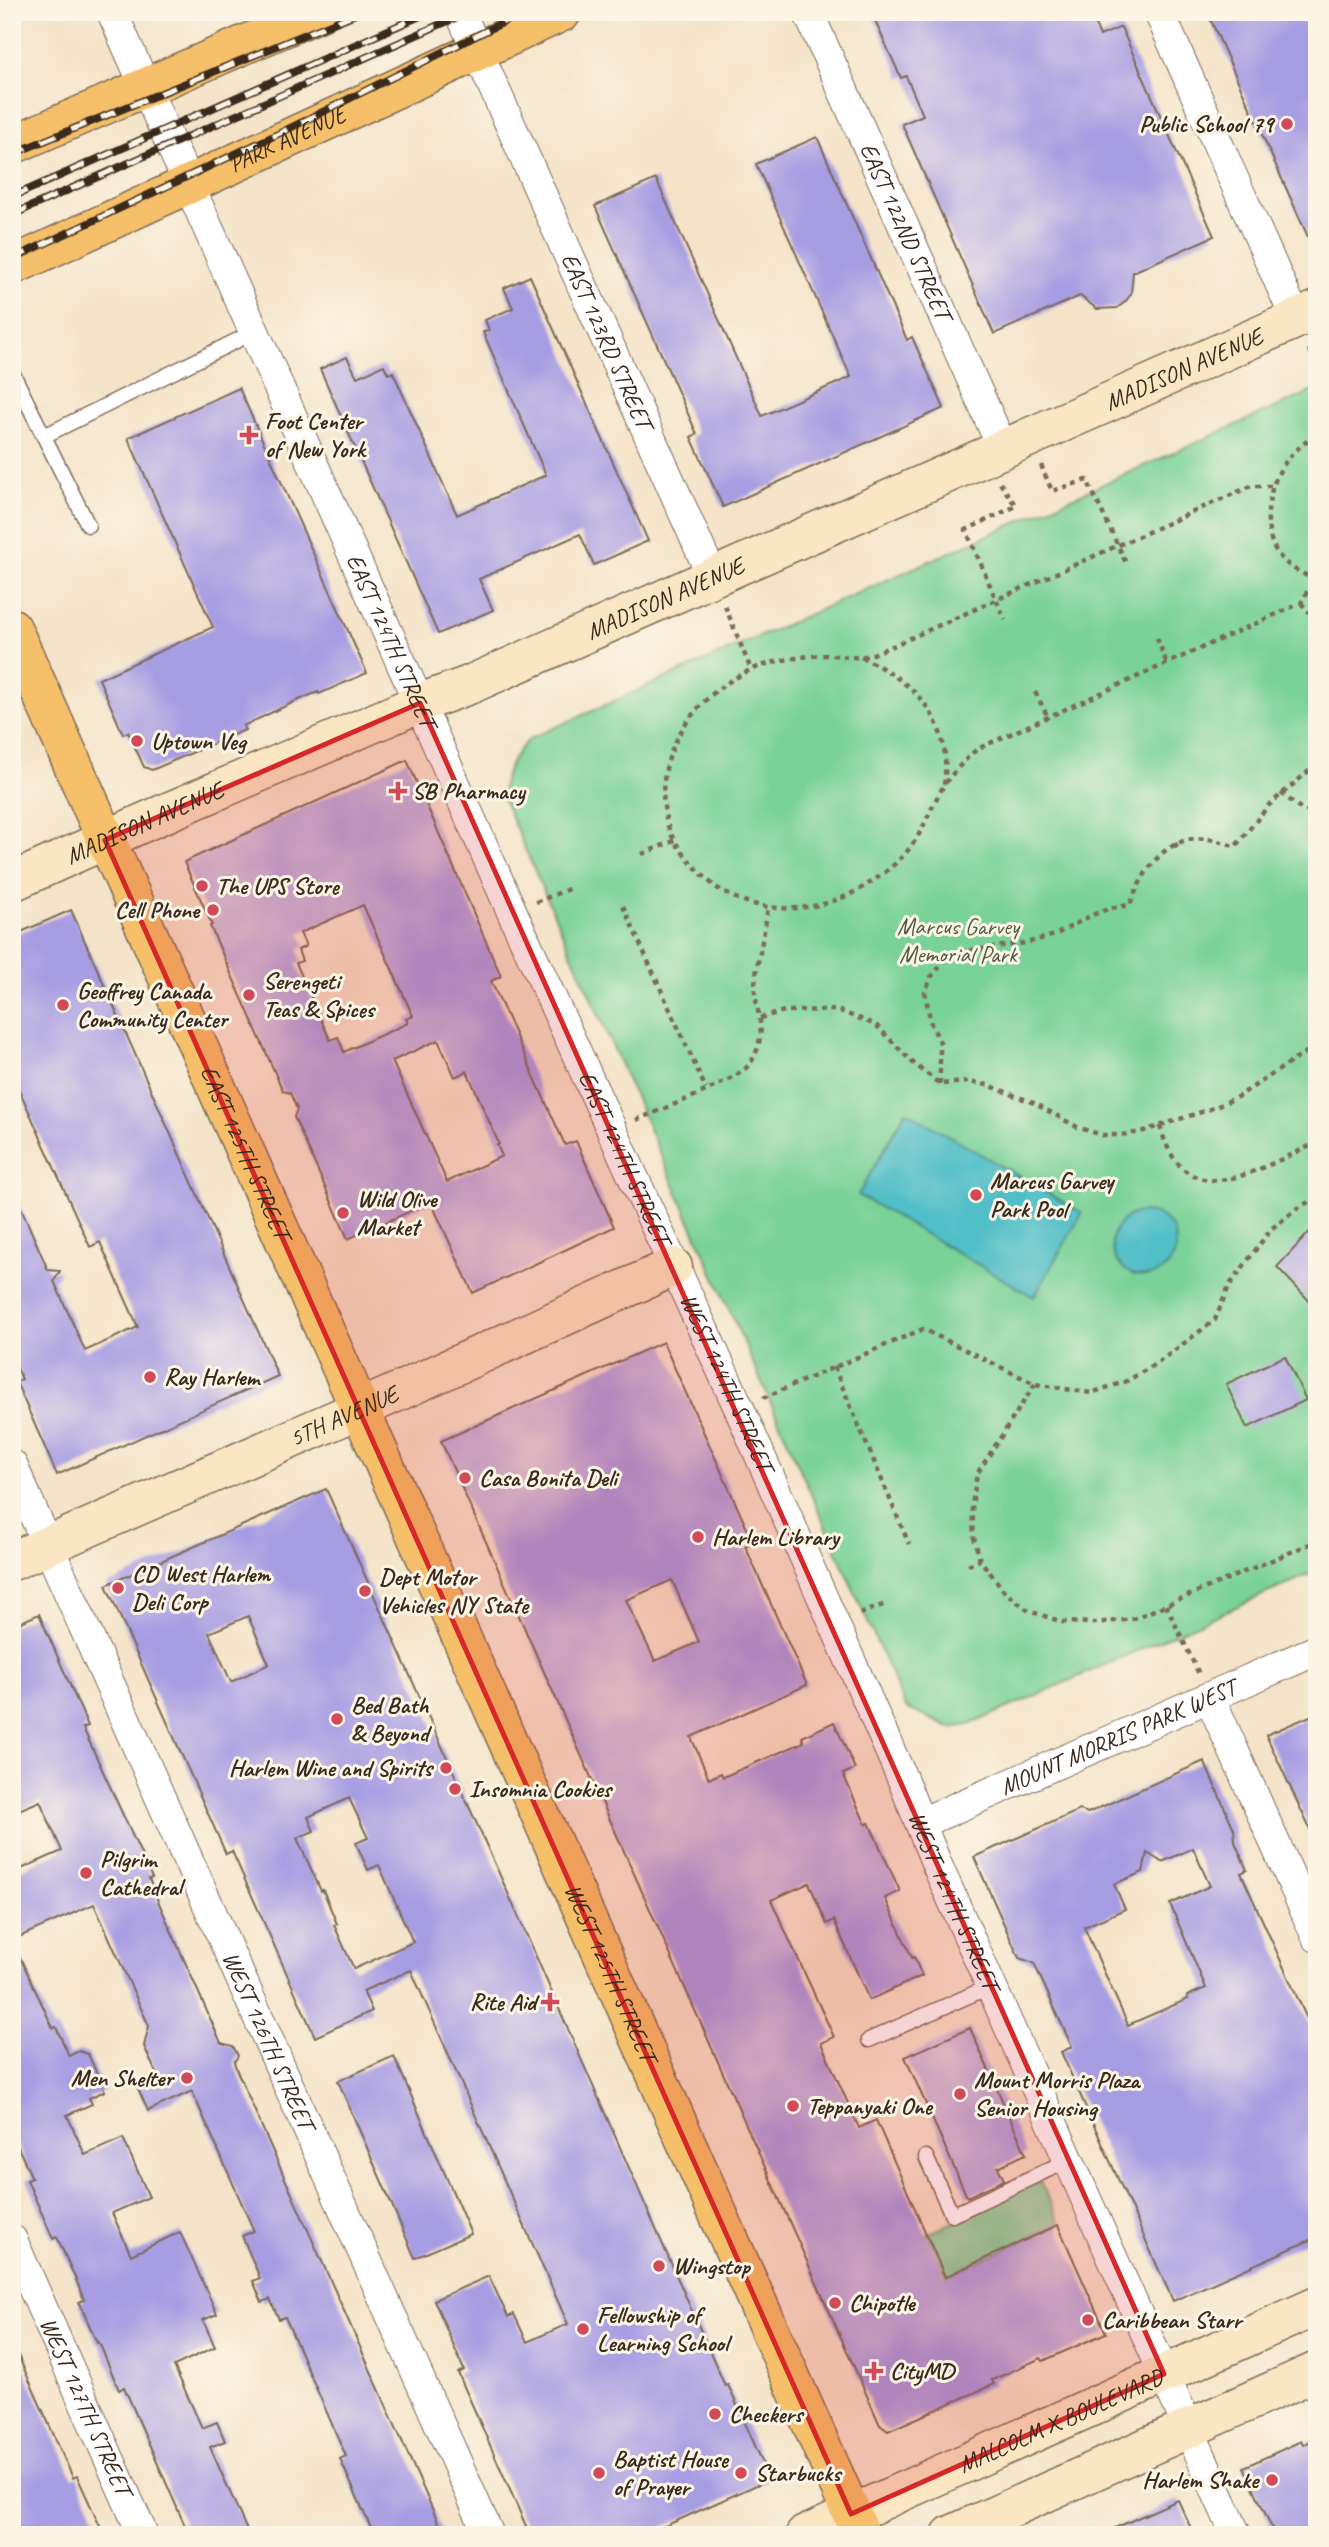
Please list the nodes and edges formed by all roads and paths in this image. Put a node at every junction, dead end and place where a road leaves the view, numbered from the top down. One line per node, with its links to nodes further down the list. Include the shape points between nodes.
1 (113, 12): 8 (street, EAST 124TH STREET)
2 (320, 12): 8 (main road)
3 (460, 12): 7 (street, EAST 123RD STREET)
4 (562, 12): 7 (main road, PARK AVENUE)
5 (808, 12): 17 (street, EAST 122ND STREET)
6 (1169, 16): 12 (street)
7 (477, 51): 10 (main road, PARK AVENUE); 22 (street, EAST 123RD STREET)
8 (145, 88): 9 (main road); 10 (street, EAST 124TH STREET)
9 (12, 145)
10 (189, 186): 11 (main road, PARK AVENUE); 13 (street, EAST 124TH STREET)
11 (12, 266)
12 (1306, 314): 17 (main road, MADISON AVENUE)
13 (254, 332): 16 (lane); 34 (street, EAST 124TH STREET)
14 (12, 372): 16 (lane)
15 (1317, 433): 18 (path, via 1288,459)
16 (44, 436): 19 (lane)
17 (1012, 461): 20 (path, via 1052,491 1087,480); 22 (main road, MADISON AVENUE); 24 (path, via 1016,506 966,530)
18 (1271, 486): 20 (path, via 1251,486); 23 (path, via 1267,516 1273,544 1282,559)
19 (88, 525)
20 (1117, 546): 21 (path); 24 (path)
21 (1127, 565)
22 (713, 578): 32 (path); 34 (main road, MADISON AVENUE)
23 (1315, 580): 25 (path)
24 (995, 600): 26 (path); 30 (path)
25 (1301, 603): 27 (path); 31 (path)
26 (1004, 620)
27 (1317, 621)
28 (12, 628): 40 (main road, EAST 125TH STREET)
29 (1157, 638): 31 (path)
30 (861, 657): 32 (path, via 826,655); 37 (path, via 905,682 923,701 947,762)
31 (1167, 664): 35 (path)
32 (751, 670): 41 (path, via 699,705 670,753 664,804)
33 (1035, 692): 35 (path)
34 (420, 703): 40 (main road, MADISON AVENUE); 49 (street, EAST 124TH STREET)
35 (1048, 718): 37 (path, via 977,749)
36 (1317, 764): 38 (path)
37 (944, 786): 48 (path, via 910,848 864,887 807,909)
38 (1282, 793): 39 (path); 42 (path, via 1235,847 1206,838)
39 (1317, 815)
40 (105, 840): 45 (main road, MADISON AVENUE); 62 (main road, EAST 125TH STREET)
41 (676, 840): 44 (path); 48 (path, via 705,878 724,892)
42 (1175, 843): 43 (path); 52 (path, via 1164,849 1144,874 1130,905 1092,915 1055,936 966,951 949,956 939,966 925,992 940,1042)
43 (1180, 851)
44 (642, 854)
45 (12, 882)
46 (571, 888): 49 (path)
47 (623, 906): 53 (path)
48 (768, 906): 50 (path, via 755,989)
49 (512, 912): 55 (street, EAST 124TH STREET)
50 (760, 1018): 52 (path, via 784,1011 848,1014 876,1025); 53 (path, via 757,1052 747,1068)
51 (1317, 1045): 54 (path, via 1238,1096)
52 (940, 1084): 54 (path, via 988,1085 1102,1135)
53 (706, 1089): 55 (path)
54 (1160, 1126): 56 (path, via 1172,1155 1196,1179 1230,1181)
55 (611, 1132): 58 (street, EAST 124TH STREET)
56 (1316, 1144)
57 (1317, 1198): 60 (path, via 1271,1229 1229,1286 1215,1320 1159,1363 1127,1381 1091,1393)
58 (673, 1267): 61 (street, WEST 124TH STREET); 62 (main road, 5TH AVENUE)
59 (834, 1367): 60 (path, via 923,1329); 61 (path); 65 (path)
60 (1035, 1384): 67 (path, via 977,1474 972,1505)
61 (739, 1408): 73 (street, WEST 124TH STREET)
62 (360, 1409): 66 (main road, 5TH AVENUE); 84 (main road, WEST 125TH STREET)
63 (12, 1465): 66 (street, WEST 126TH STREET)
64 (1317, 1541): 70 (path)
65 (909, 1544)
66 (48, 1545): 68 (main road, 5TH AVENUE); 86 (street, WEST 126TH STREET)
67 (980, 1560): 69 (path); 70 (path, via 1005,1592 1029,1611 1063,1622 1133,1619)
68 (12, 1561)
69 (968, 1565)
70 (1166, 1605): 72 (path)
71 (1317, 1650): 72 (street, MOUNT MORRIS PARK WEST)
72 (1210, 1698): 73 (street, MOUNT MORRIS PARK WEST); 74 (street)
73 (921, 1823): 75 (street, WEST 124TH STREET)
74 (1317, 1937)
75 (991, 1986): 76 (lane); 78 (street, WEST 124TH STREET)
76 (869, 2040)
77 (926, 2157): 78 (lane, via 952,2215)
78 (1069, 2160): 82 (street, WEST 124TH STREET)
79 (12, 2240): 85 (street, WEST 127TH STREET)
80 (1317, 2306): 82 (main road, MALCOLM X BOULEVARD)
81 (1317, 2371): 83 (main road)
82 (1164, 2374): 83 (street, WEST 124TH STREET); 84 (main road, MALCOLM X BOULEVARD)
83 (1188, 2427): 88 (main road); 89 (street, WEST 124TH STREET)
84 (856, 2524): 87 (main road, MALCOLM X BOULEVARD)
85 (144, 2535)
86 (489, 2535)
87 (805, 2535)
88 (951, 2535)
89 (1236, 2535)

